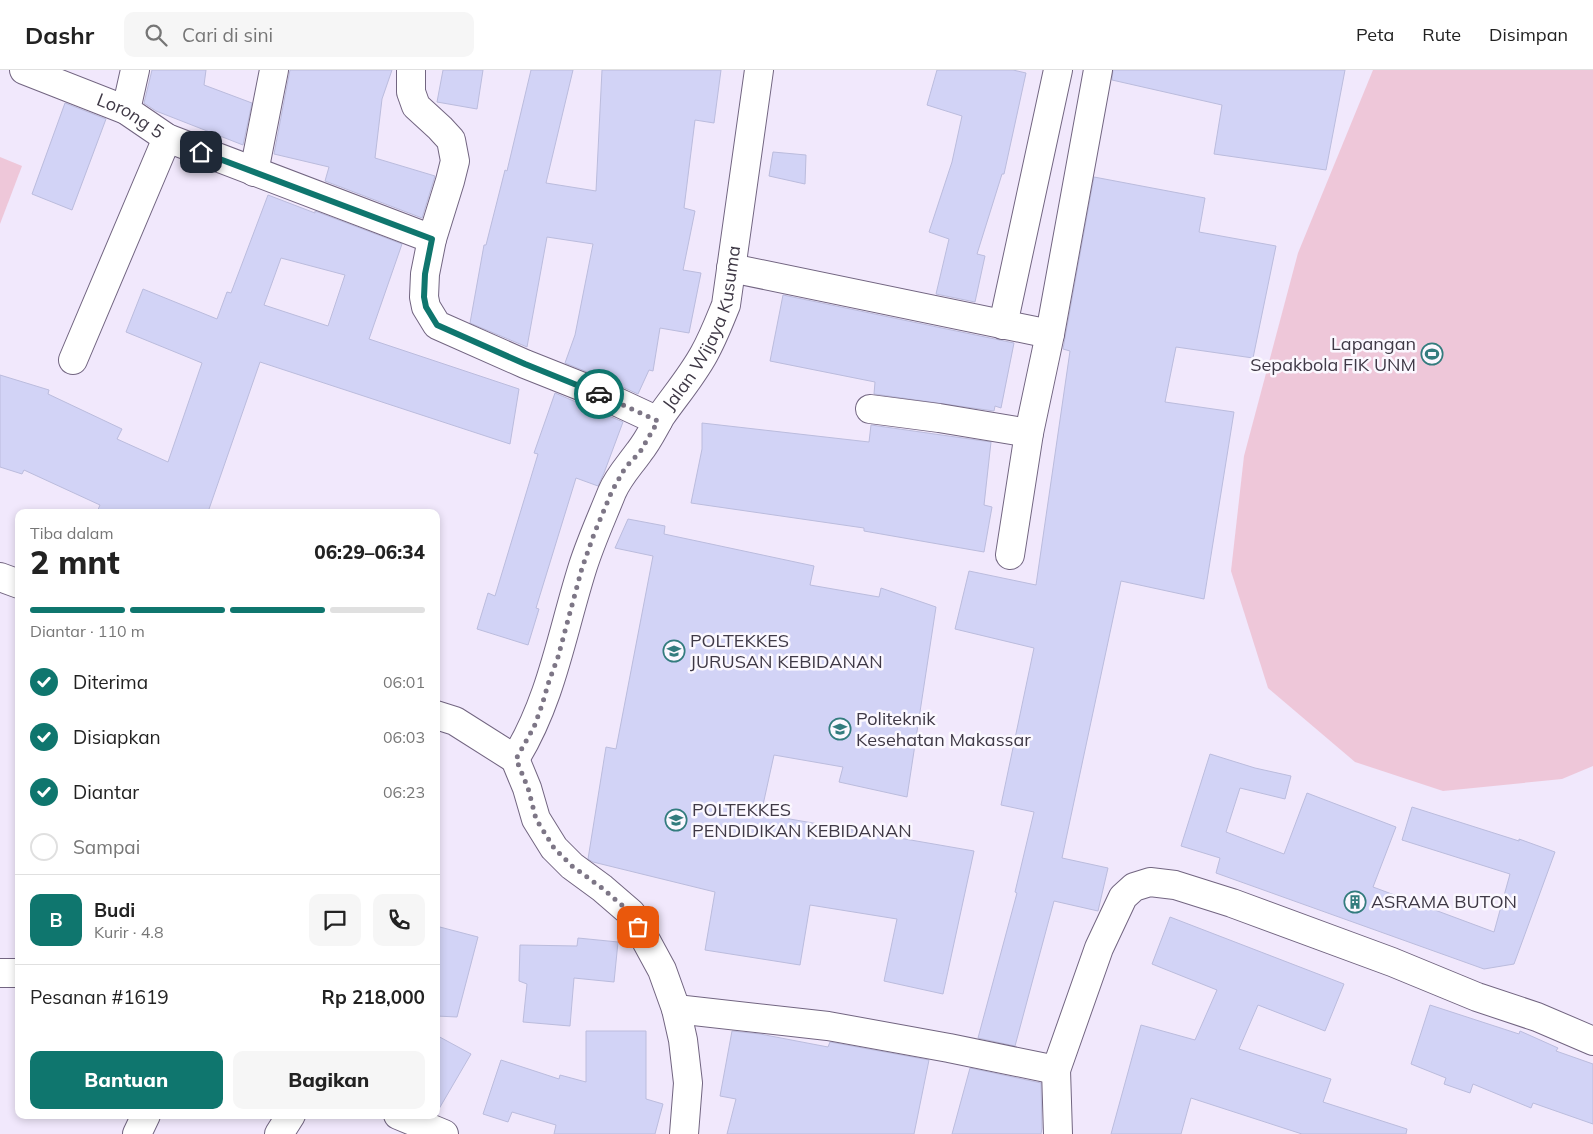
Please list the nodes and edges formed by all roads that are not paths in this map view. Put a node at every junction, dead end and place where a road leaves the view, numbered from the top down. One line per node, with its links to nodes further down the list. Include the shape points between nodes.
1 (24, 70): 8 (street, Lorong 5)
2 (135, 70): 8 (street)
3 (274, 70): 10 (street)
4 (411, 70): 11 (street, via 411,92 416,106 451,140 455,161)
5 (759, 70): 12 (street, Jalan Wijaya Kusuma)
6 (1058, 70): 13 (street)
7 (1098, 70): 14 (street)
8 (126, 110): 9 (street, Lorong 5)
9 (167, 138): 10 (street, Lorong 5); 15 (street)
10 (254, 172): 11 (street, Lorong 5)
11 (432, 239): 17 (street, via 424,297 437,325)
12 (731, 268): 13 (street); 17 (street, Jalan Wijaya Kusuma, via 726,305 717,330)
13 (1004, 325): 14 (street)
14 (1050, 334): 18 (street)
15 (73, 360)
16 (870, 409): 18 (street)
17 (658, 421): 23 (street, Jalan Wijaya Kusuma, via 612,491 582,568 542,705)
18 (1029, 433): 19 (street)
19 (1010, 554)
20 (0, 577): 21 (street)
21 (15, 583)
22 (440, 716): 23 (street, via 455,721)
23 (516, 759): 26 (street, via 536,819 554,848 631,913 662,970)
24 (0, 973): 25 (street)
25 (15, 973)
26 (676, 1009): 28 (street, via 828,1026); 35 (street, via 688,1083)
27 (1593, 1041): 28 (street, via 1392,962 1232,904 1175,886 1150,882 1134,888 1123,897 1099,948)
28 (1056, 1070): 36 (street)
29 (144, 1119): 32 (street)
30 (288, 1119): 33 (street)
31 (408, 1119): 34 (street)
32 (137, 1134)
33 (279, 1134)
34 (444, 1134)
35 (684, 1134)
36 (1058, 1134)

